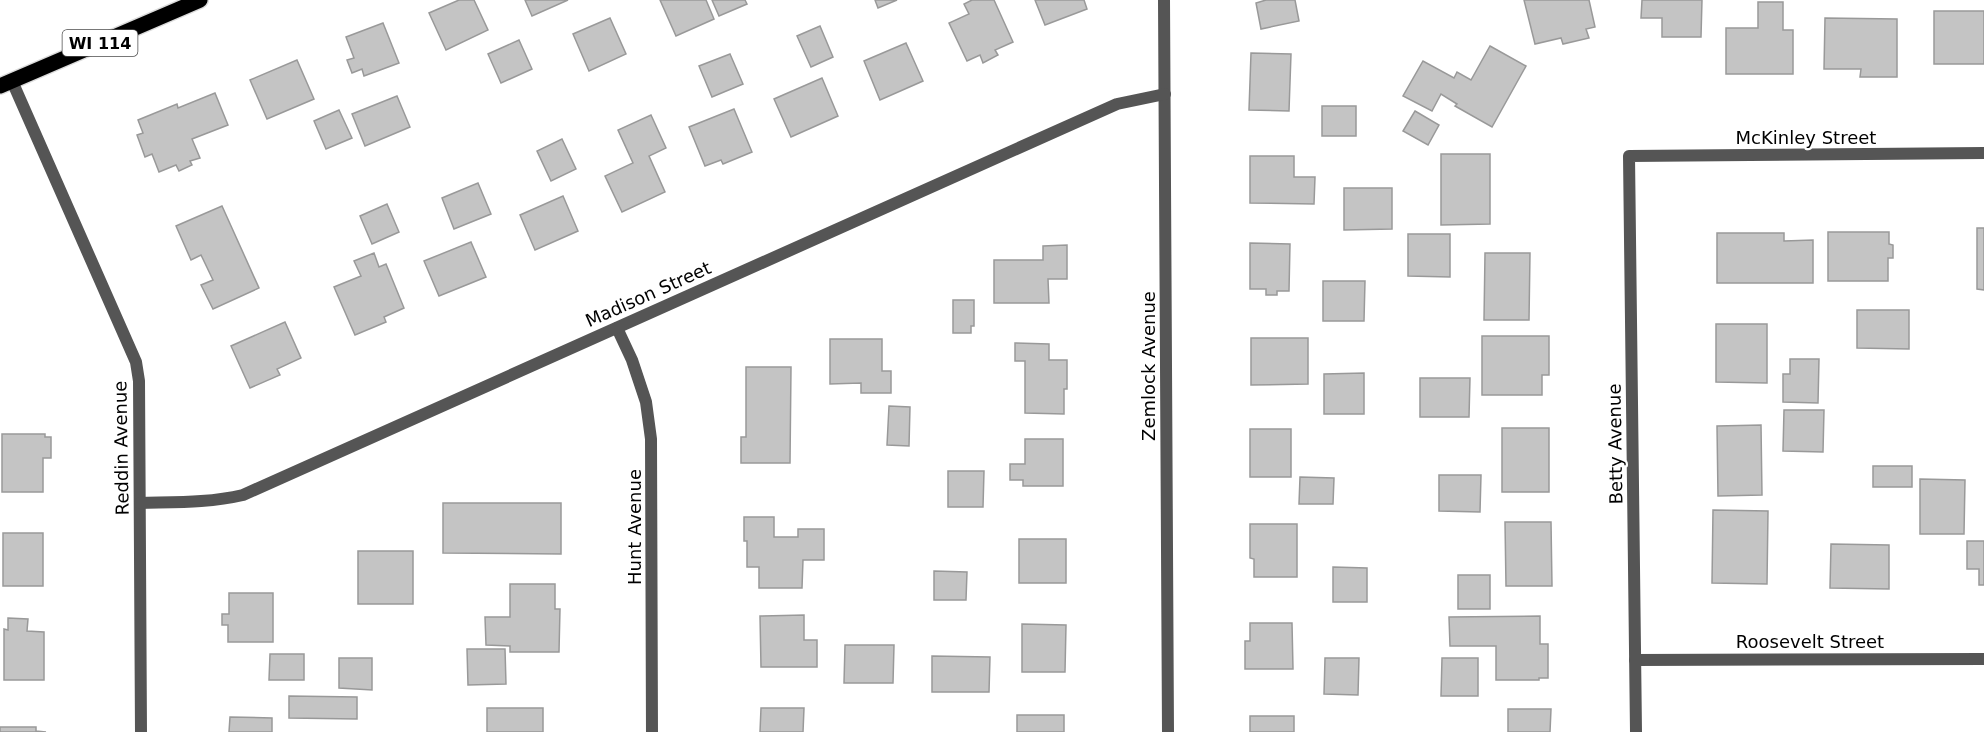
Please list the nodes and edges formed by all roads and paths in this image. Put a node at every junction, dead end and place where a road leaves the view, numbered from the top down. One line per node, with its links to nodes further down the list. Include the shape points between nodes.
1 (200, 0): 3 (main road, WI 114)
2 (1164, 0): 4 (street, Zemlock Avenue)
3 (6, 83): 8 (street, Reddin Avenue, via 136,362)
4 (1165, 94): 7 (street, Madison Street, via 1117,104); 13 (street, Zemlock Avenue)
5 (1984, 153): 6 (street, McKinley Street)
6 (1629, 156): 10 (street, Betty Avenue)
7 (617, 328): 8 (street, Madison Street, via 243,495 197,502); 12 (street, Hunt Avenue, via 646,402 651,439)
8 (140, 503): 11 (street, Reddin Avenue)
9 (1984, 659): 10 (street, Roosevelt Street)
10 (1635, 660): 14 (street, Betty Avenue)
11 (141, 732)
12 (652, 732)
13 (1168, 732)
14 (1635, 732)

